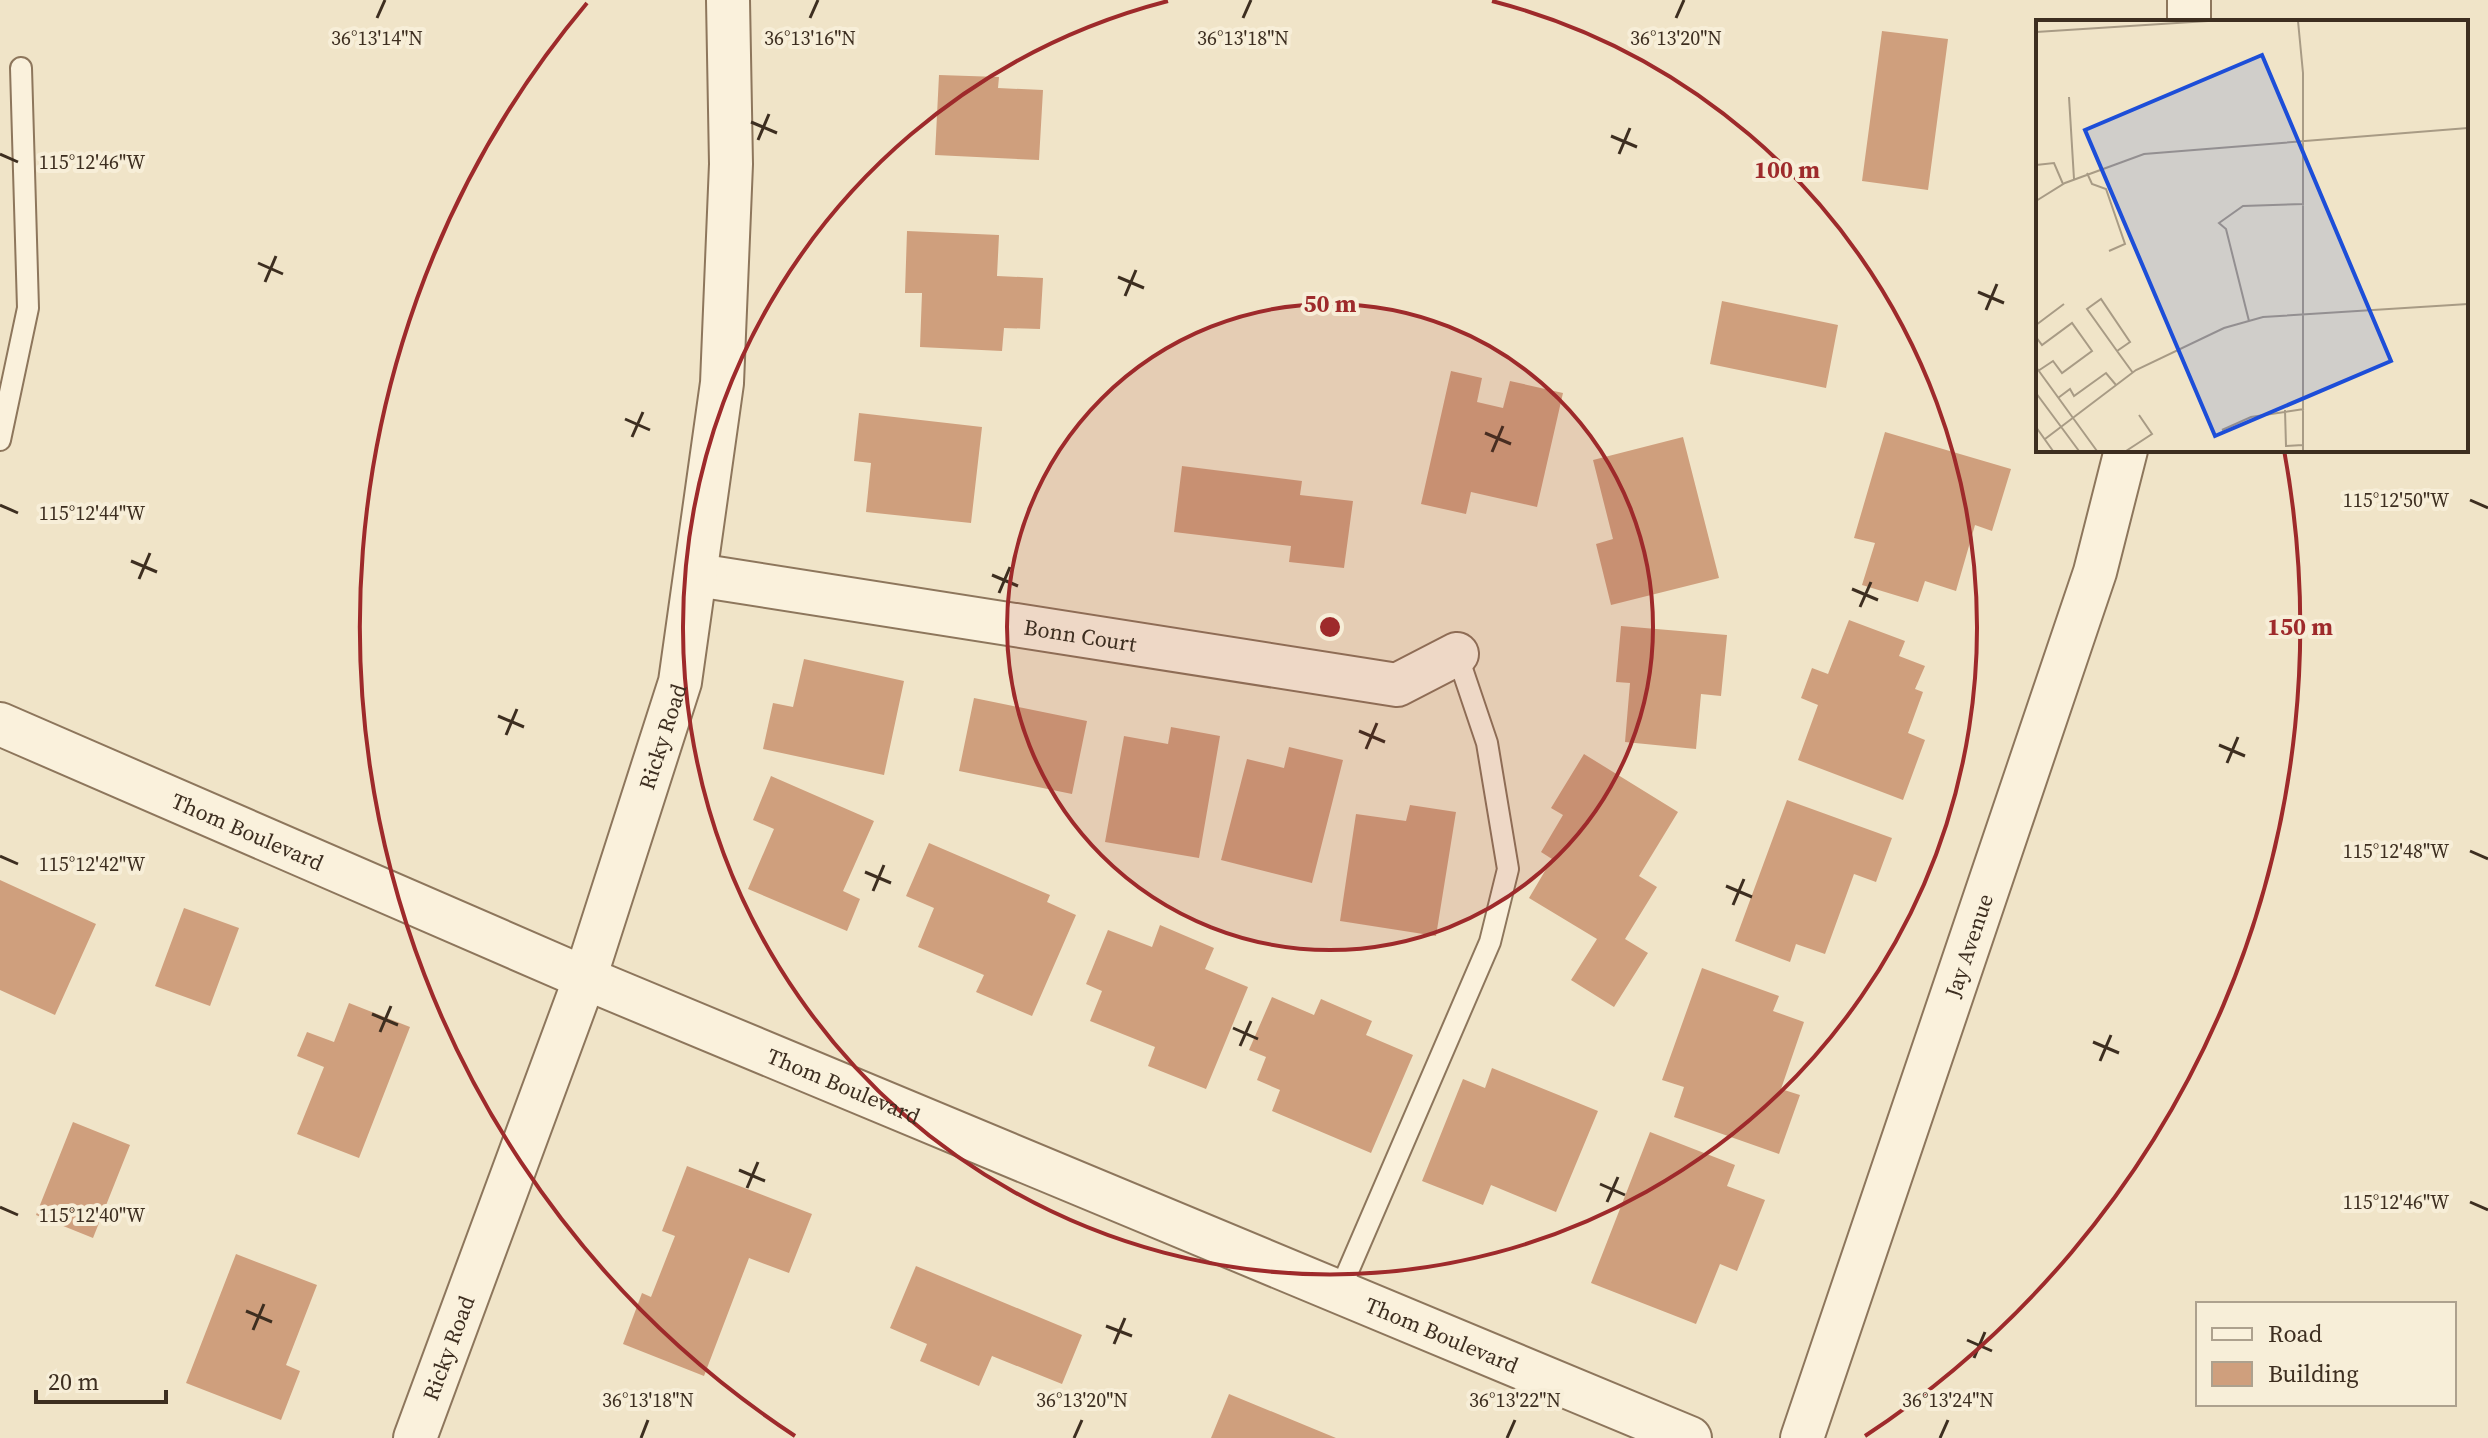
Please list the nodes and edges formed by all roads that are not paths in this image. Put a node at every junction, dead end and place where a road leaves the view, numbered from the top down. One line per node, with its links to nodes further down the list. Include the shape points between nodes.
1 (728, 0): 5 (street, Ricky Road, via 731,164 722,383)
2 (21, 68): 3 (lane, via 28,308)
3 (0, 440)
4 (2125, 452): 12 (street, Jay Avenue, via 2095,572)
5 (697, 575): 6 (street, Bonn Court, via 1397,685); 8 (street, Ricky Road, via 680,682)
6 (1457, 654): 9 (lane, via 1487,743 1508,869 1490,942)
7 (0, 724): 8 (street, Thom Boulevard)
8 (585, 978): 9 (street, Thom Boulevard); 10 (street, Ricky Road)
9 (1339, 1292): 11 (street, Thom Boulevard)
10 (415, 1438)
11 (1690, 1438)
12 (1802, 1438)

